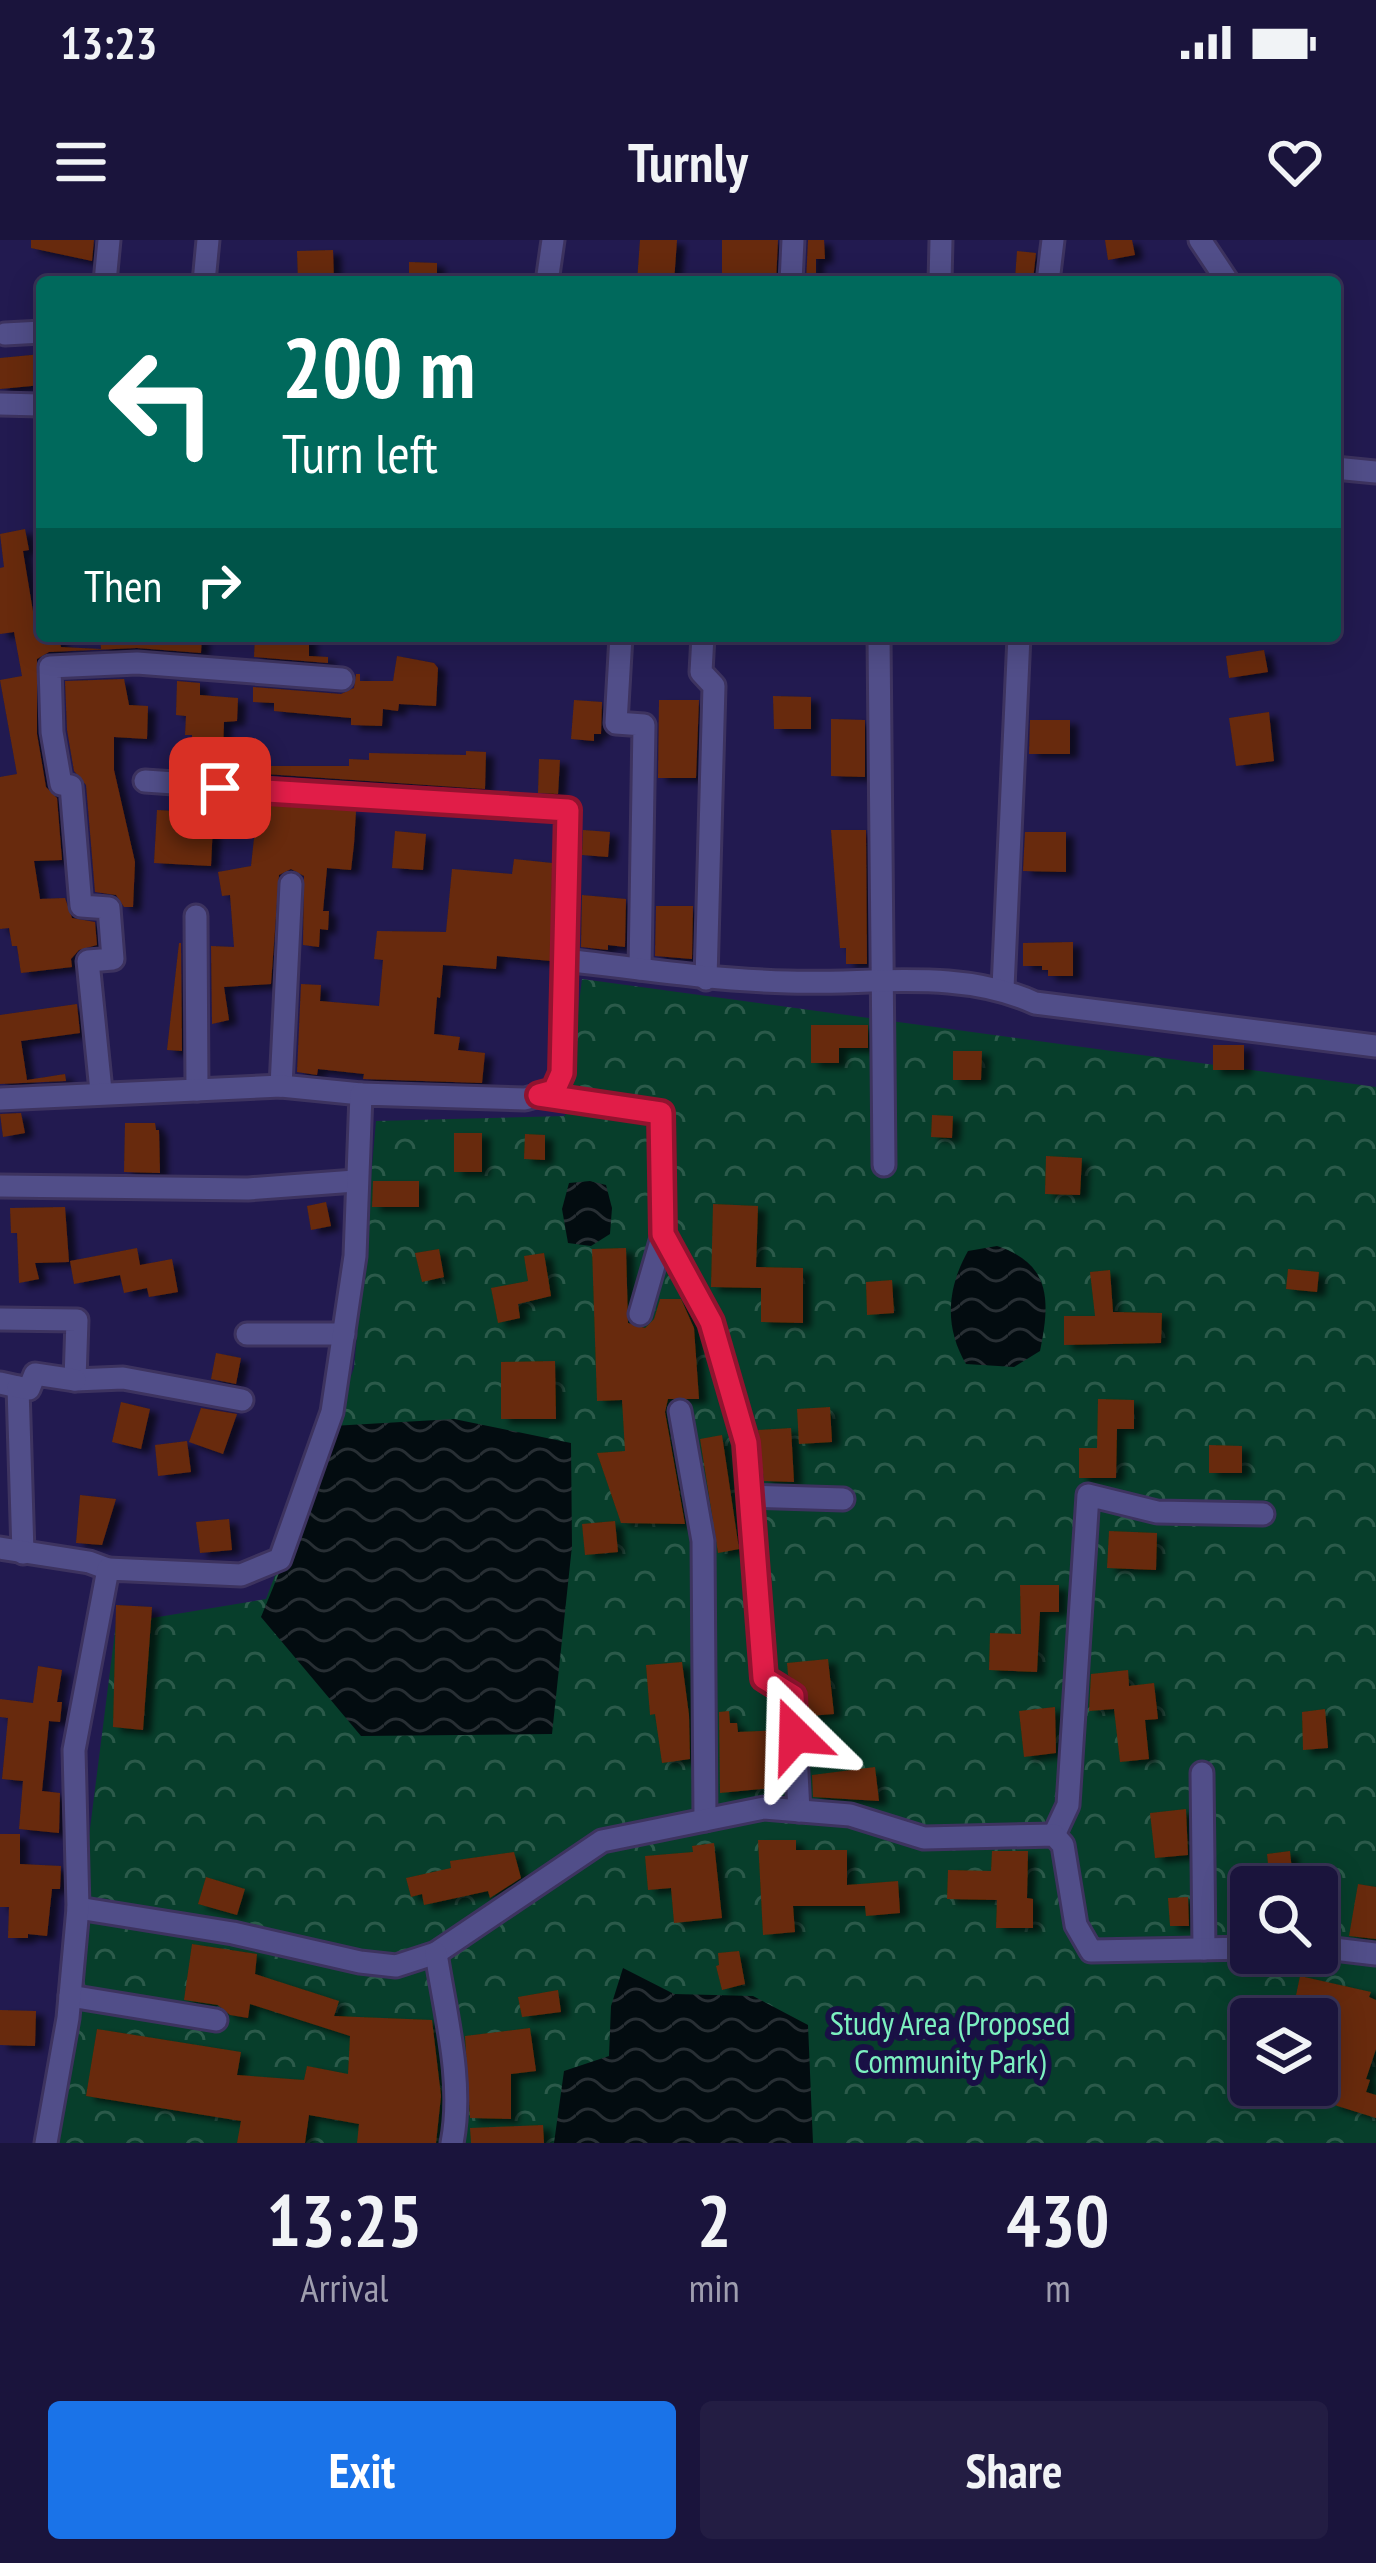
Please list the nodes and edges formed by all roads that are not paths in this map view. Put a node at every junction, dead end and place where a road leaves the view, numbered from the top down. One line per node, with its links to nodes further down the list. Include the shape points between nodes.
1 (109, 240): 8 (street)
2 (208, 240): 9 (street)
3 (553, 240): 10 (street)
4 (793, 240): 11 (street)
5 (941, 240): 12 (street)
6 (1053, 240): 13 (street)
7 (1200, 240): 14 (street)
8 (106, 276)
9 (204, 276)
10 (548, 276)
11 (791, 276)
12 (940, 276)
13 (1049, 276)
14 (1224, 276)
15 (36, 332): 16 (street)
16 (5, 334)
17 (0, 404): 18 (street)
18 (36, 405)
19 (1341, 469): 20 (street)
20 (1376, 472)
21 (621, 642): 30 (street, via 616,723 644,725)
22 (703, 642): 31 (street, via 701,672 713,686)
23 (879, 642): 32 (street)
24 (1019, 642): 33 (street)
25 (342, 679): 37 (street, via 137,663 50,667 52,731 61,784 71,786 81,906 109,908 113,959 88,961)
26 (145, 782): 29 (street, via 568,810)
27 (291, 884): 35 (street)
28 (196, 916): 36 (street)
29 (566, 960): 30 (street); 39 (street, via 562,1073 554,1091)
30 (640, 970): 31 (street)
31 (706, 979): 32 (street)
32 (881, 979): 33 (street); 41 (street)
33 (1003, 988): 34 (street, via 1035,1004)
34 (1376, 1046)
35 (281, 1086): 36 (street); 38 (street)
36 (197, 1090): 37 (street)
37 (100, 1091): 40 (street)
38 (361, 1094): 39 (street); 42 (street)
39 (539, 1095): 44 (street, via 661,1113)
40 (0, 1099)
41 (884, 1165)
42 (355, 1180): 43 (street, via 248,1189); 48 (street)
43 (0, 1186)
44 (663, 1234): 45 (street); 54 (street, via 711,1322 746,1443)
45 (640, 1314)
46 (0, 1319): 49 (street, via 77,1320)
47 (247, 1334): 48 (street)
48 (344, 1334): 58 (street, via 332,1412 280,1559 241,1575)
49 (75, 1380): 50 (street, via 35,1374 28,1389); 51 (street, via 123,1378)
50 (9, 1385): 53 (street)
51 (242, 1400)
52 (680, 1412): 61 (street, via 703,1541)
53 (9, 1447): 57 (street)
54 (750, 1496): 55 (street); 60 (street, via 764,1678 793,1696)
55 (844, 1499)
56 (1263, 1514): 62 (street, via 1157,1512 1088,1495 1068,1805)
57 (11, 1551): 58 (street)
58 (108, 1569): 63 (street, via 74,1750)
59 (1202, 1773): 65 (street)
60 (799, 1811): 61 (street, via 764,1808); 62 (street, via 850,1815 924,1838)
61 (705, 1820): 67 (street, via 602,1841)
62 (1054, 1835): 65 (street, via 1063,1845 1076,1925 1091,1951)
63 (78, 1908): 67 (street, via 360,1962 396,1966); 69 (street)
64 (1230, 1948): 65 (street)
65 (1204, 1949)
66 (1338, 1949): 68 (street)
67 (436, 1953): 72 (street, via 452,2059)
68 (1376, 1954)
69 (70, 1996): 70 (street); 71 (street)
70 (216, 2020)
71 (49, 2142)
72 (452, 2143)

